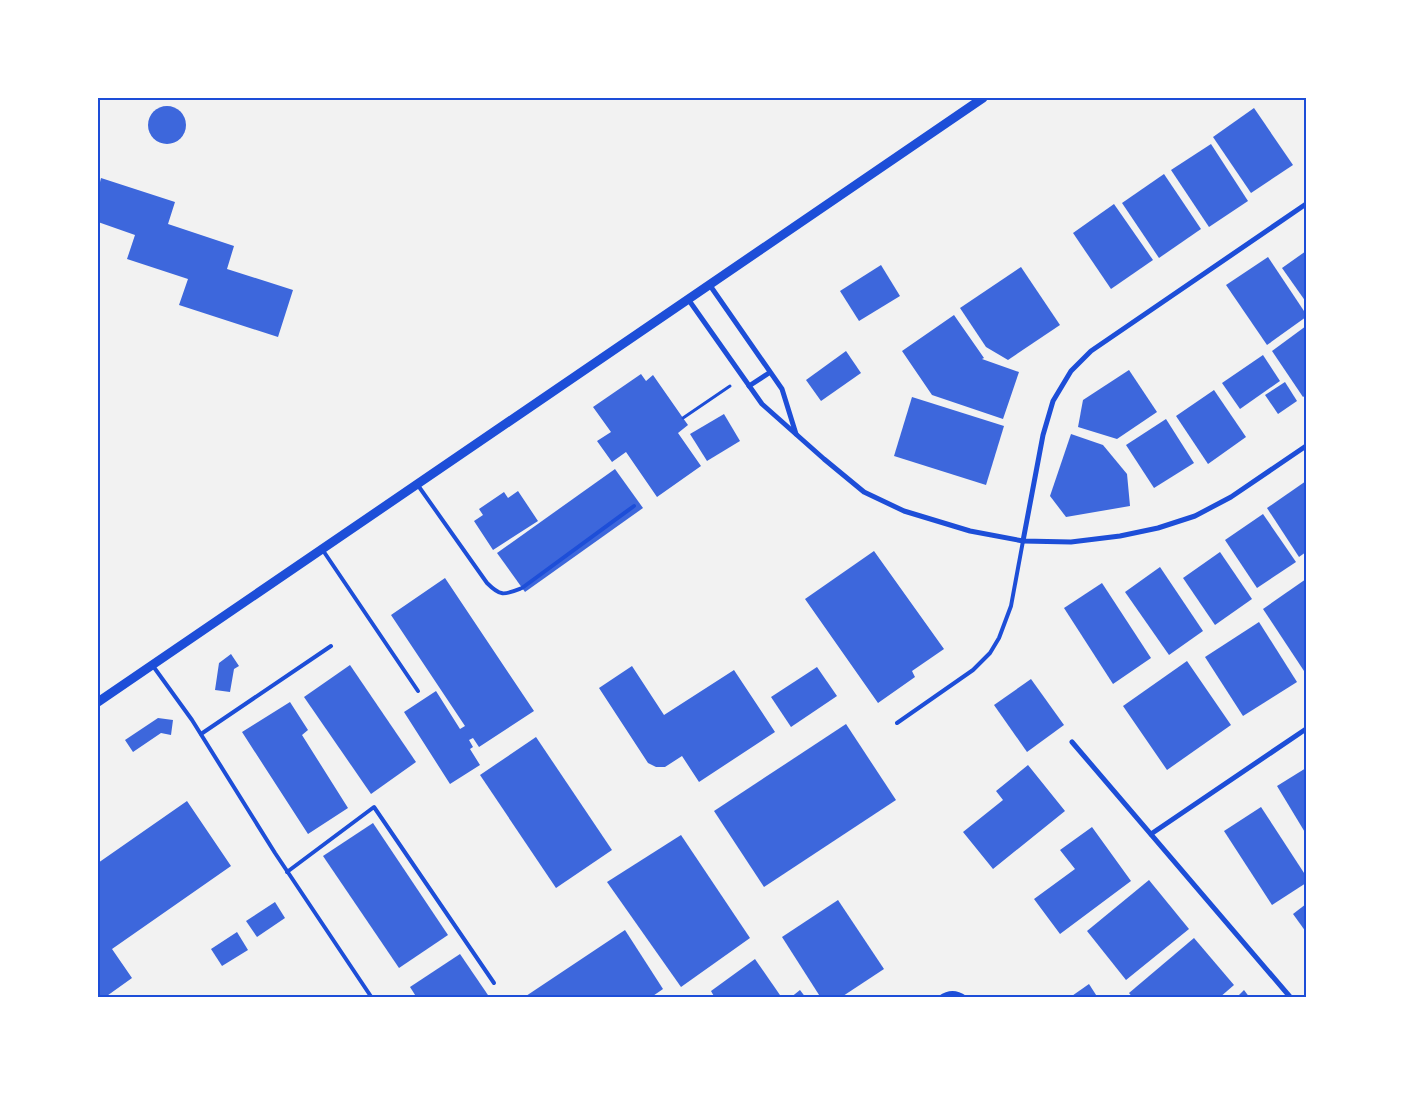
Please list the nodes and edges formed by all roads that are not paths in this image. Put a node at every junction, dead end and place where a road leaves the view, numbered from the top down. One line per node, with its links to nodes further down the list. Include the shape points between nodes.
1 (982, 98): 3 (street)
2 (1306, 204): 11 (street, via 1091,351 1071,371 1053,401 1043,435)
3 (709, 284): 4 (street); 5 (street)
4 (688, 299): 6 (street); 9 (street)
5 (770, 373): 6 (street); 7 (street, via 782,389)
6 (750, 386): 7 (street, via 762,404)
7 (796, 435): 11 (street, via 864,492 896,507 970,531)
8 (1306, 446): 11 (street, via 1231,497 1195,516 1120,536 1071,542)
9 (417, 484): 10 (lane, via 487,583 496,592 507,594 522,588); 12 (street)
10 (634, 506)
11 (1024, 540): 17 (lane, via 1011,606 990,653 974,670)
12 (322, 549): 14 (street); 15 (lane)
13 (332, 646): 19 (lane)
14 (152, 665): 16 (street); 19 (lane)
15 (418, 691)
16 (98, 702)
17 (897, 724)
18 (1306, 729): 21 (street)
19 (200, 734): 22 (lane)
20 (1072, 742): 21 (street)
21 (1152, 834): 27 (street)
22 (287, 872): 23 (lane, via 374,807); 24 (lane)
23 (494, 983)
24 (372, 998)
25 (940, 998): 26 (street, via 950,993)
26 (965, 998)
27 (1291, 998)

